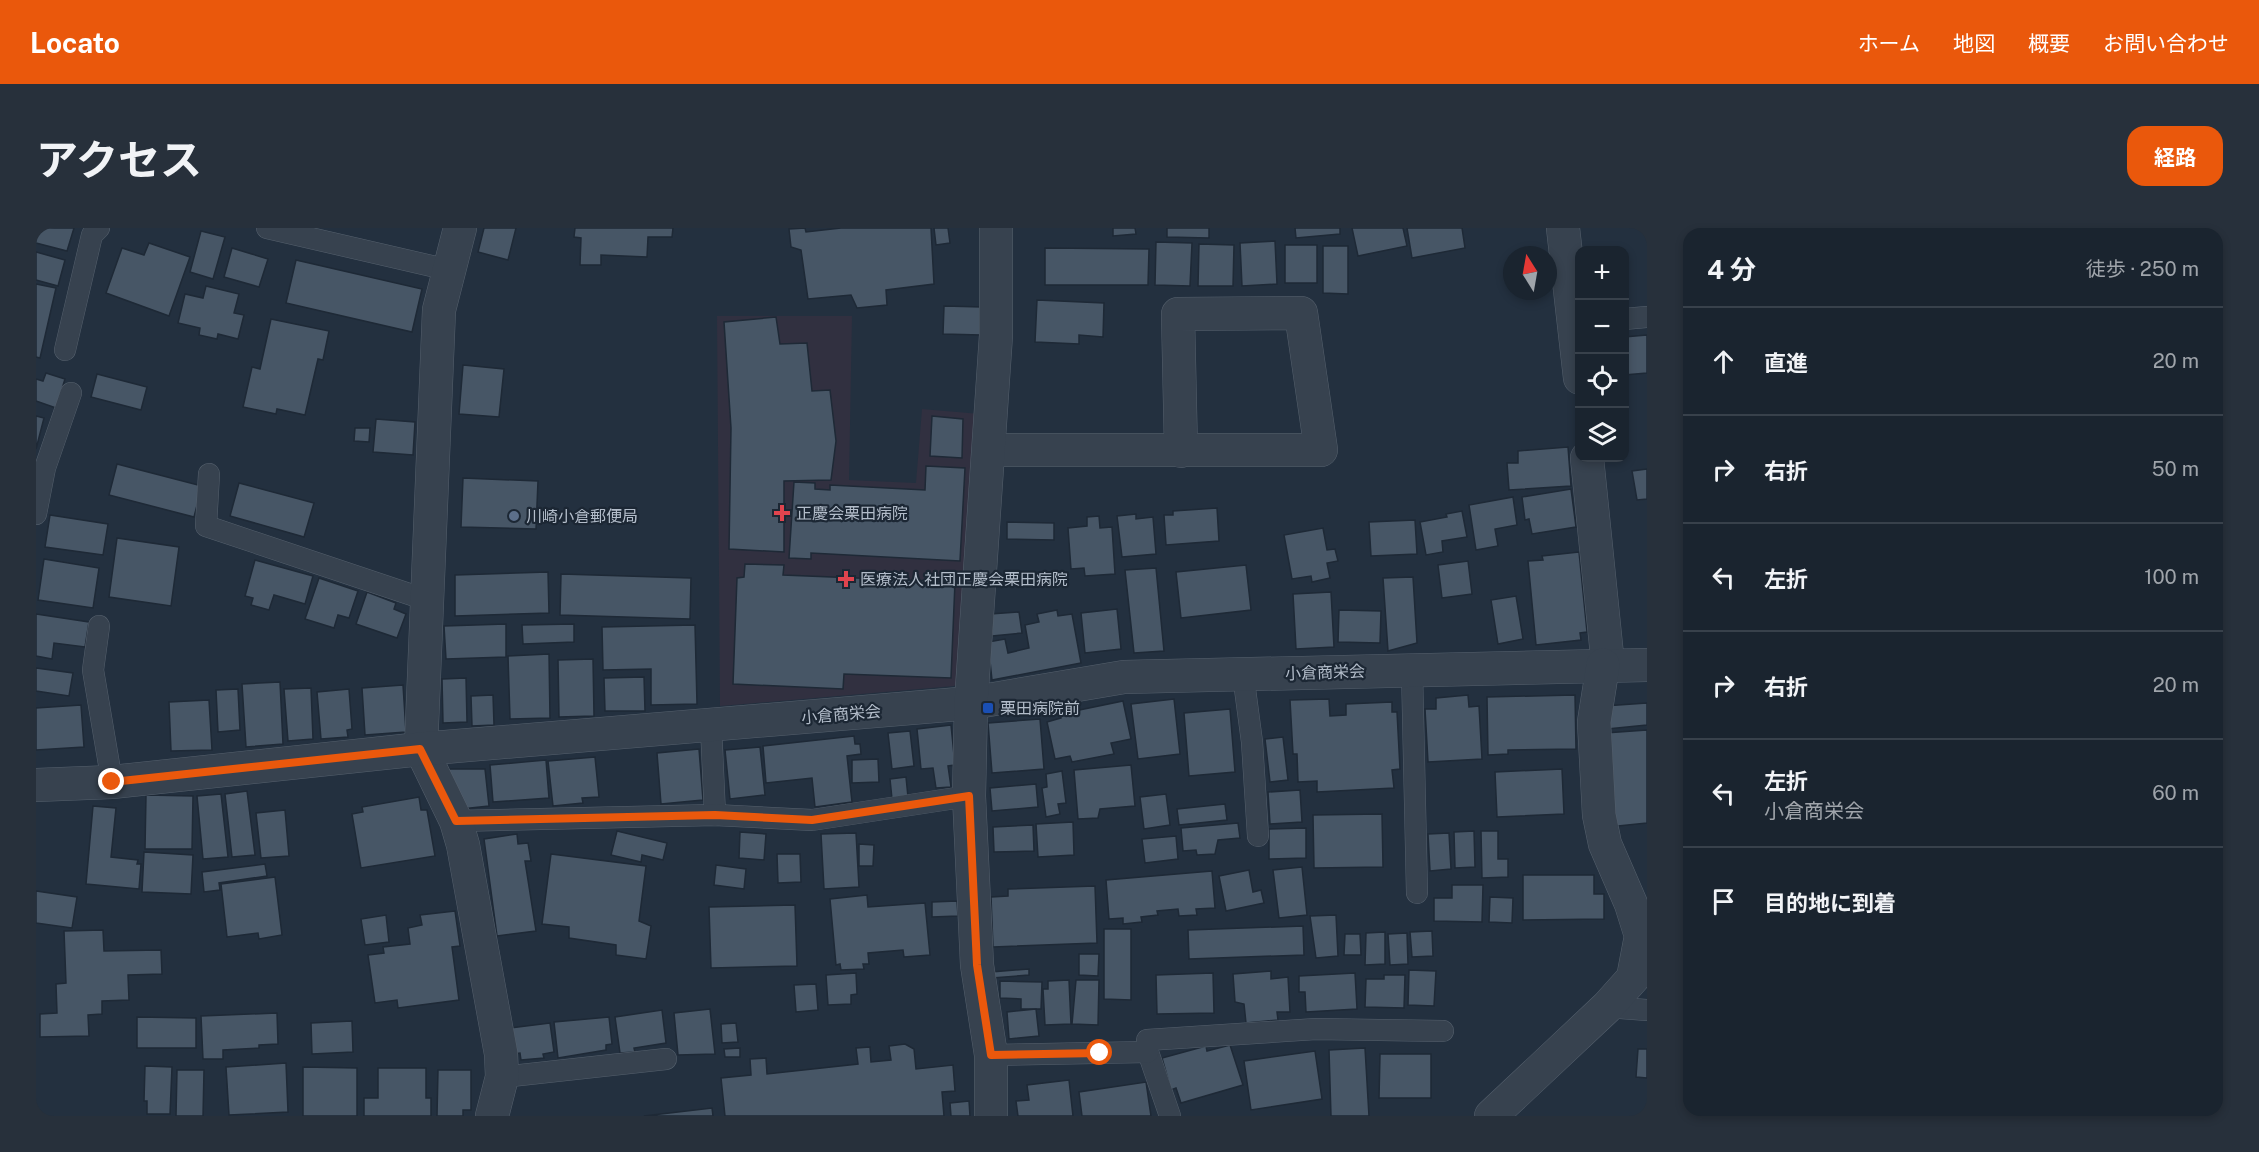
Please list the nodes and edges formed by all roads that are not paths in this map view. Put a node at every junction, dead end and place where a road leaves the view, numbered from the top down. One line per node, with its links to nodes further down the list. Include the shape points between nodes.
1 (99, 228): 10 (lane, via 92,235)
2 (267, 228): 6 (lane)
3 (460, 228): 6 (street)
4 (996, 228): 12 (street, via 996,335)
5 (1563, 228): 7 (street)
6 (449, 270): 17 (street, via 440,310)
7 (1575, 312)
8 (1647, 317): 9 (lane)
9 (1629, 319)
10 (65, 350)
11 (71, 393): 16 (lane, via 45,468)
12 (989, 450): 13 (street); 23 (street)
13 (1181, 451): 13 (street, via 1322,450 1301,313 1178,314)
14 (1587, 462): 19 (street)
15 (209, 474): 17 (lane, via 206,526)
16 (36, 514)
17 (427, 600): 25 (street)
18 (99, 626): 26 (lane, via 93,670)
19 (1605, 665): 20 (street, 小倉商栄会); 21 (street, 小倉商栄会); 33 (street, via 1594,722 1599,815 1605,844 1641,936 1633,978)
20 (1647, 665)
21 (1412, 670): 22 (street, 小倉商栄会); 32 (lane)
22 (1243, 674): 23 (street, 小倉商栄会, via 1124,677); 31 (lane)
23 (971, 703): 24 (street, 小倉商栄会); 28 (street)
24 (711, 726): 25 (street, 小倉商栄会); 29 (lane)
25 (420, 749): 26 (street, 小倉商栄会); 30 (street)
26 (112, 782): 27 (street, 小倉商栄会)
27 (37, 791)
28 (969, 796): 29 (lane, via 812,820); 37 (street, via 977,965)
29 (715, 815): 30 (lane)
30 (456, 821): 39 (street, via 501,1054)
31 (1258, 836)
32 (1417, 893)
33 (1607, 1007): 34 (lane); 43 (street)
34 (1647, 1010)
35 (1443, 1031): 36 (lane, via 1316,1029 1147,1040)
36 (1148, 1052): 37 (lane); 42 (lane)
37 (991, 1055): 41 (street)
38 (666, 1059): 39 (lane)
39 (502, 1077): 40 (street)
40 (492, 1116)
41 (991, 1116)
42 (1170, 1116)
43 (1491, 1116)

